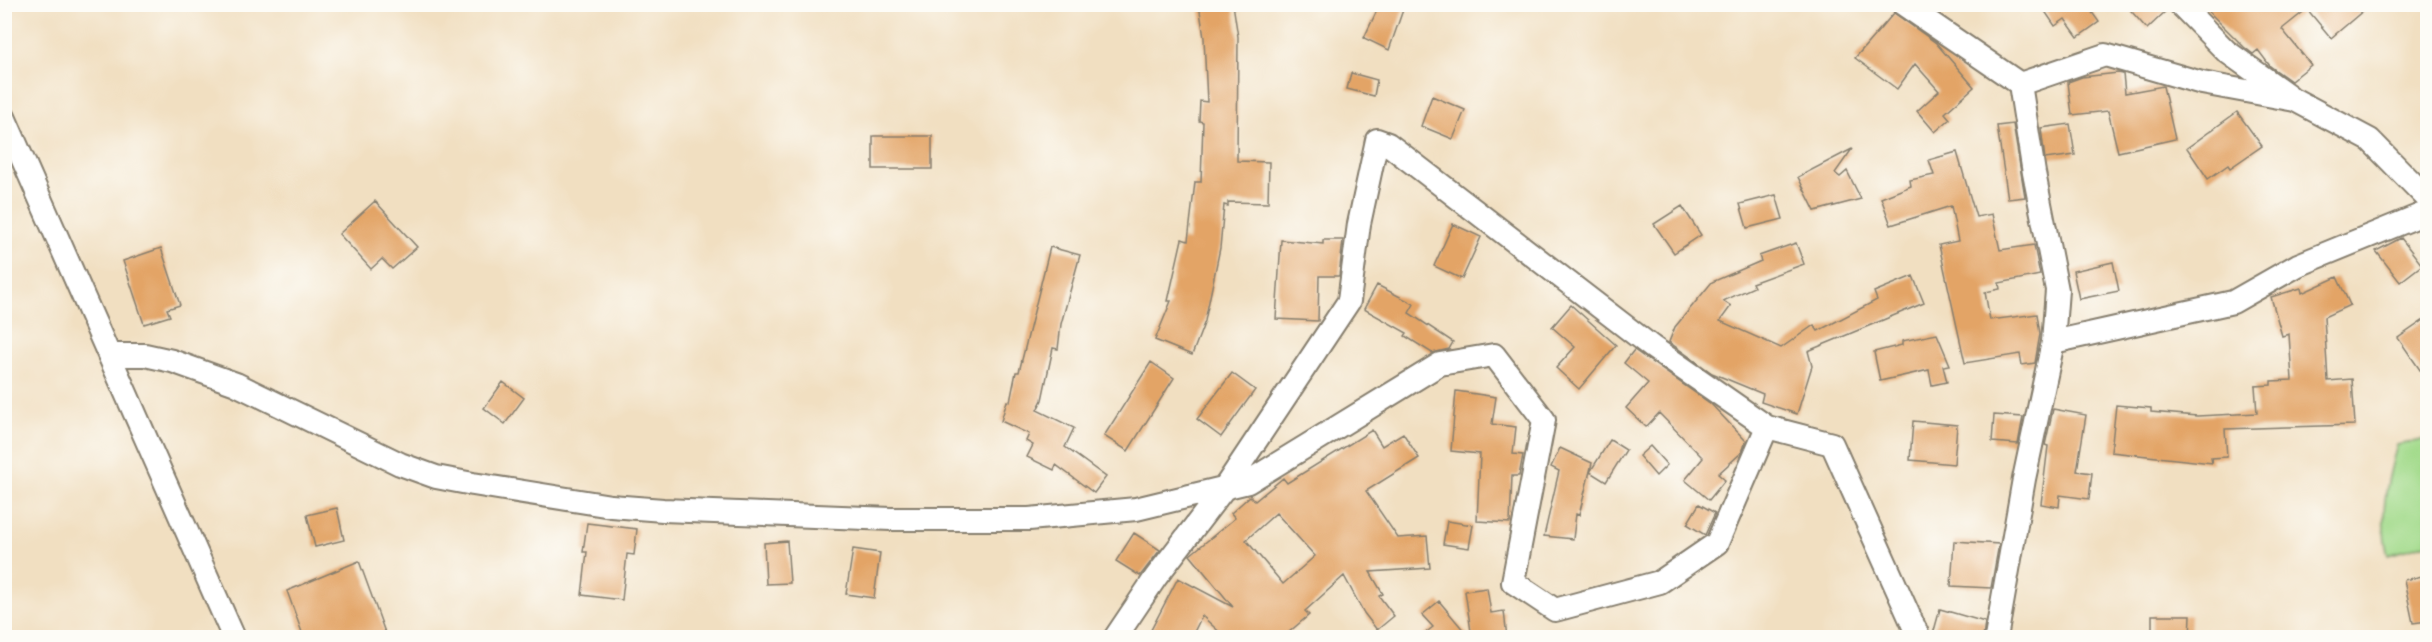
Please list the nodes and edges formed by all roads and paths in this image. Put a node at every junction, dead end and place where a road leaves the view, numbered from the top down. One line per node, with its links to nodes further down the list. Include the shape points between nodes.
1 (1903, 4): 3 (street)
2 (2180, 4): 4 (street, via 2226,51)
3 (2020, 84): 4 (street, via 2105,55 2202,83); 8 (street, via 2057,290)
4 (2295, 100): 6 (street, via 2370,140)
5 (4, 117): 9 (street)
6 (2427, 199)
7 (2427, 212): 8 (street, via 2298,265 2233,302)
8 (2053, 342): 15 (street)
9 (110, 355): 11 (street, via 145,355 172,361 236,384 400,464 436,477 611,506 891,519 1029,519 1136,508); 12 (street)
10 (1767, 427): 11 (street, via 1652,347 1388,144 1377,140 1359,224 1349,301); 11 (street, via 1717,543 1660,582 1555,610 1513,582 1544,420 1494,355 1440,363 1248,482); 14 (street, via 1832,444)
11 (1225, 488): 13 (street)
12 (234, 638)
13 (1115, 638)
14 (1919, 638)
15 (1996, 638)

